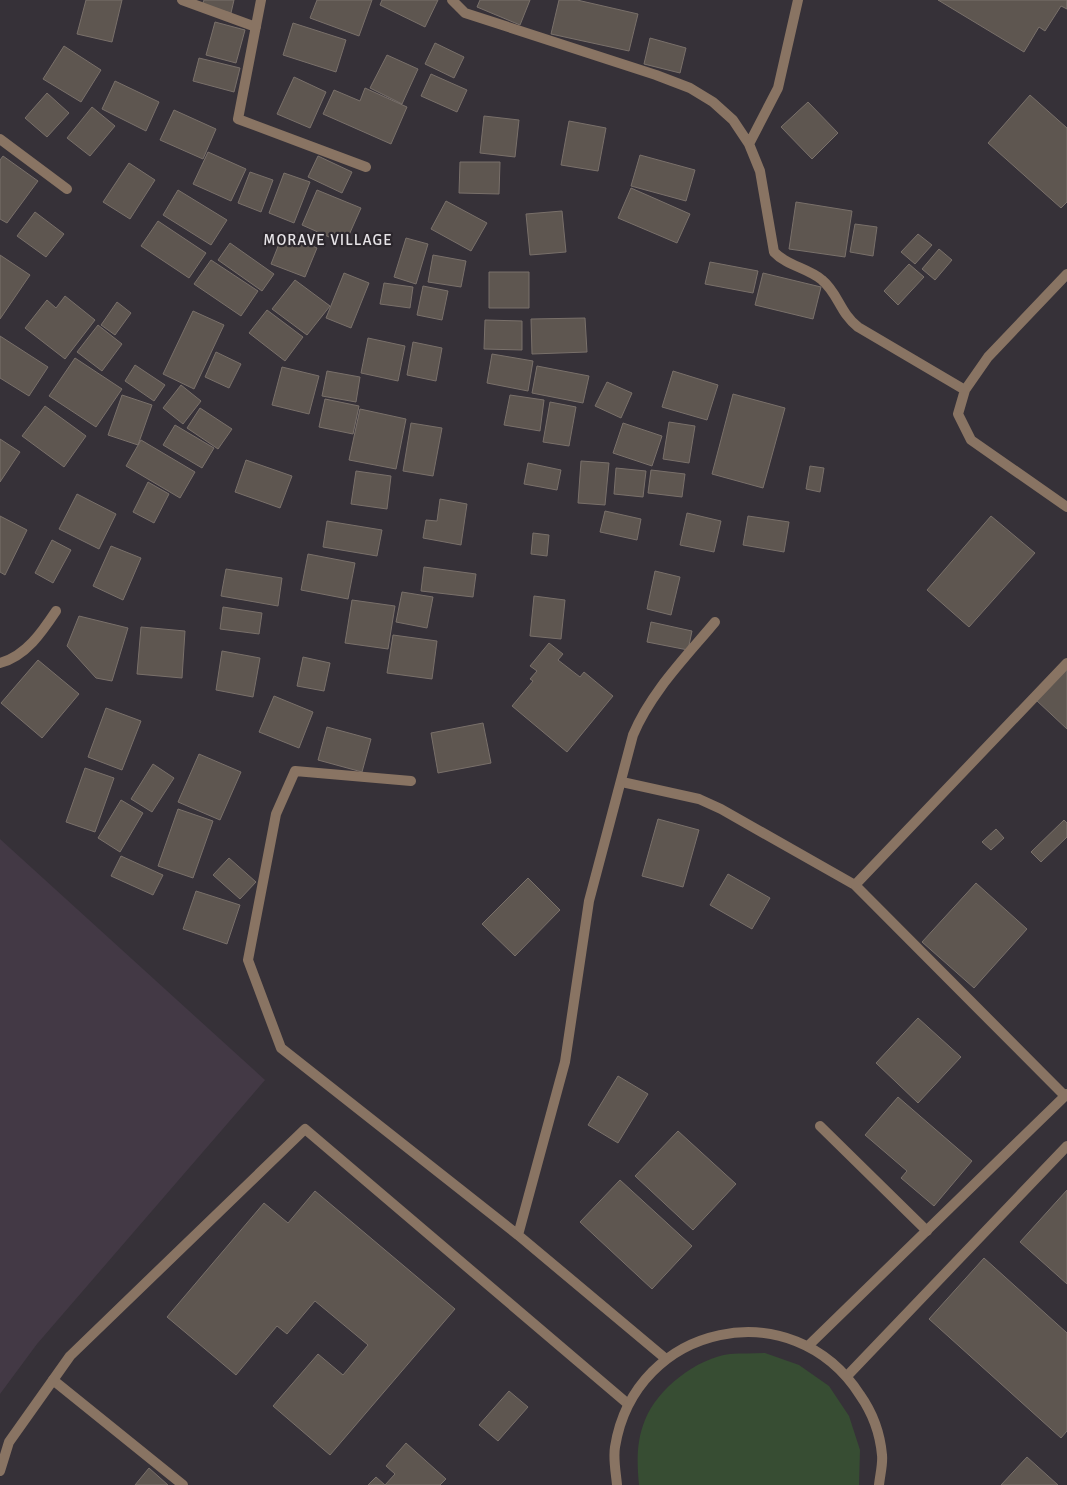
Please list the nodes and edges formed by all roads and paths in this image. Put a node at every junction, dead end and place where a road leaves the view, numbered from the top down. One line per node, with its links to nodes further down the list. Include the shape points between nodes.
1 (182, 0): 5 (street)
2 (261, 0): 5 (street)
3 (452, 0): 7 (street, via 465,13 690,88 733,120)
4 (798, 0): 7 (street, via 778,88)
5 (256, 27): 8 (street, via 238,119)
6 (0, 139): 9 (street)
7 (750, 144): 11 (street, via 760,172 774,252 782,260 824,281 847,319 858,327)
8 (366, 167)
9 (67, 189)
10 (1067, 274): 11 (street, via 988,356)
11 (964, 390): 12 (street, via 958,414 971,440)
12 (1067, 507)
13 (56, 611): 15 (street, via 37,638 12,660)
14 (716, 622): 18 (street, via 643,712 633,736)
15 (0, 663)
16 (1067, 663): 19 (street)
17 (411, 781): 24 (street, via 295,771 276,814 248,960 280,1048)
18 (622, 782): 19 (street, via 698,798); 24 (street, via 589,901 565,1062)
19 (855, 885): 20 (street)
20 (1066, 1095): 23 (street)
21 (820, 1126): 23 (street)
22 (1067, 1146): 27 (street)
23 (927, 1231): 25 (street)
24 (518, 1235): 26 (street)
25 (808, 1346): 26 (street, via 773,1334 735,1332 698,1341); 27 (street)
26 (666, 1359): 29 (street)
27 (848, 1375): 33 (street, via 872,1413 882,1455)
28 (53, 1380): 29 (street, via 70,1356 306,1129); 30 (street, via 9,1442); 31 (street)
29 (628, 1404): 32 (street, via 615,1448)
30 (0, 1471)
31 (183, 1485)
32 (617, 1485)
33 (879, 1485)

